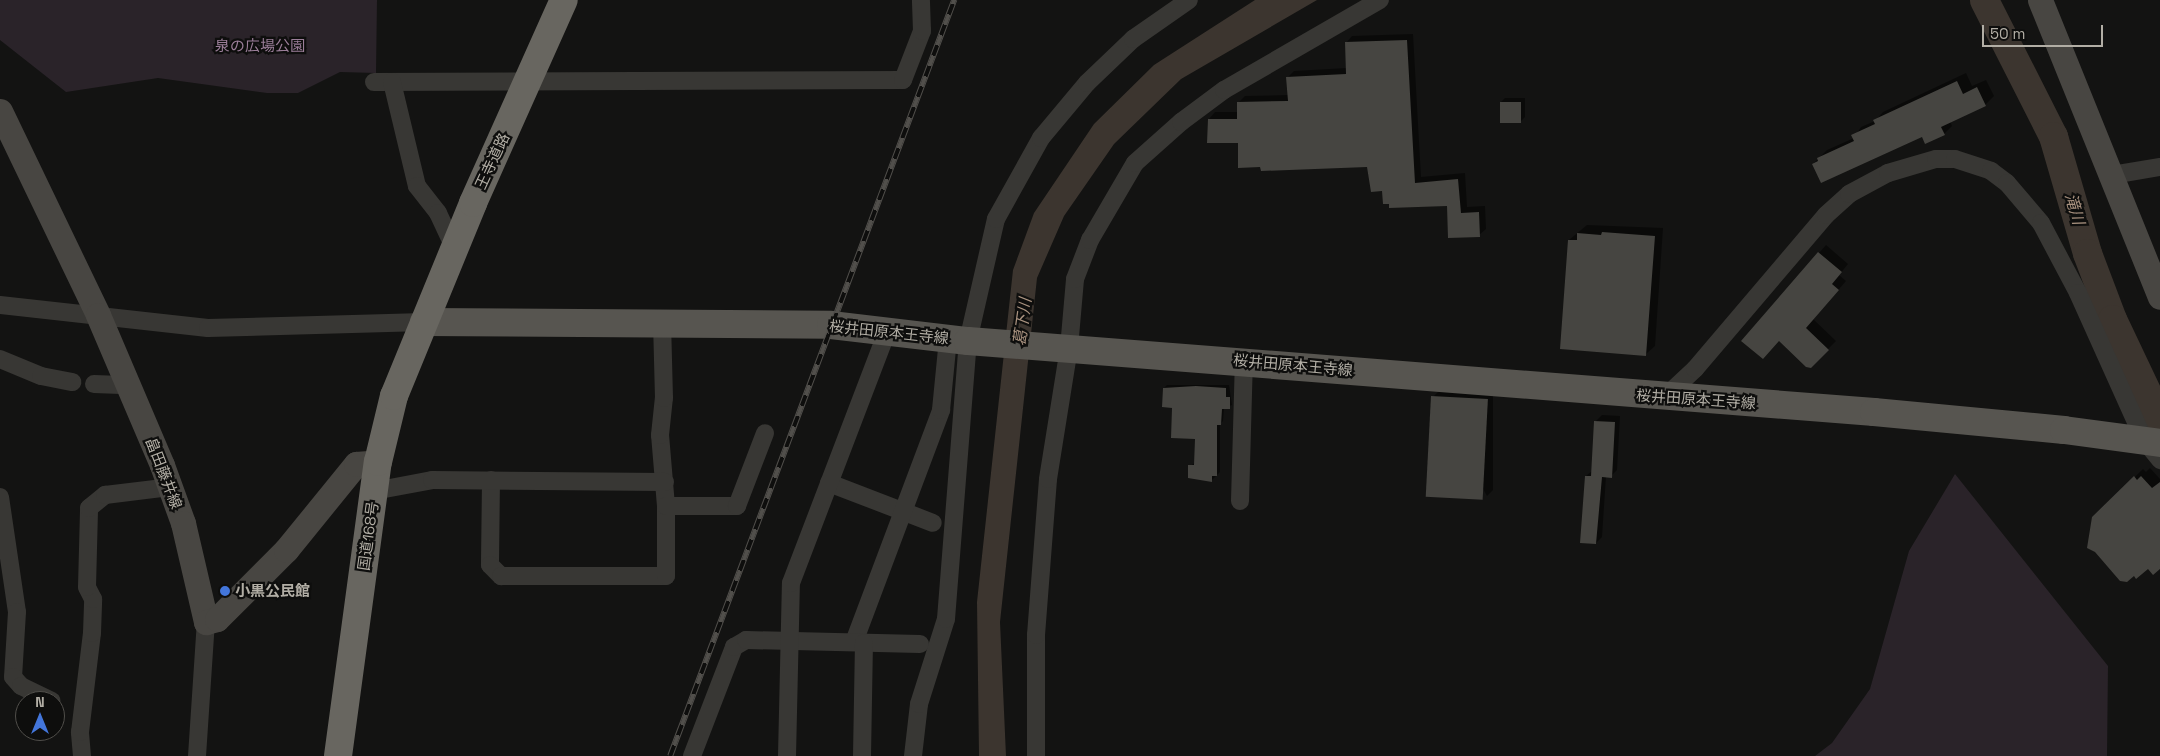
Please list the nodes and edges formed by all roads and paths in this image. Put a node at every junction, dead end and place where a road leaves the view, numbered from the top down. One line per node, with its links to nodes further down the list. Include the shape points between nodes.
1 (564, 0): 6 (highway, 王寺道路)
2 (921, 0): 6 (street, via 922,30 903,80)
3 (1188, 0): 19 (street, via 1133,39 1087,83 1042,138 996,219)
4 (1380, 0): 20 (street, via 1224,90 1181,122 1135,163 1090,240 1075,279)
5 (2040, 0): 11 (main road)
6 (529, 81): 8 (street); 12 (highway, 王寺道路)
7 (374, 82): 8 (street)
8 (392, 82): 12 (street, via 418,186 438,212)
9 (0, 111): 15 (main road, 畠田藤井線)
10 (2160, 167): 11 (street)
11 (2112, 175): 13 (main road)
12 (454, 248): 16 (highway, 王寺道路)
13 (2160, 297)
14 (0, 305): 15 (street)
15 (98, 315): 16 (street, via 208,328); 25 (main road, 畠田藤井線)
16 (424, 322): 17 (main road, 桜井田原本王寺線); 29 (highway, 国道168号, via 394,396)
17 (662, 322): 18 (main road, 桜井田原本王寺線, via 830,325); 31 (street, via 664,398 660,435)
18 (887, 332): 19 (main road, 桜井田原本王寺線); 32 (street)
19 (958, 340): 20 (main road, 桜井田原本王寺線); 38 (street, via 941,410); 53 (street, via 946,619 919,704)
20 (1069, 348): 22 (main road, 桜井田原本王寺線); 54 (street, via 1048,479 1037,625)
21 (0, 359): 23 (street, via 41,376)
22 (1244, 361): 26 (main road, 桜井田原本王寺線); 36 (street)
23 (72, 382)
24 (94, 384): 25 (street)
25 (128, 385): 33 (main road, 畠田藤井線)
26 (1664, 397): 28 (main road, 桜井田原本王寺線, via 1874,412); 28 (street, via 1695,369 1826,215 1849,194 1888,173 1936,159 1955,159 1990,171 2007,183 2041,223)
27 (766, 433): 37 (street, via 737,506)
28 (2156, 446)
29 (378, 462): 34 (highway, 国道168号); 40 (main road, via 356,464 286,550 216,619)
30 (491, 480): 31 (street); 34 (street, via 432,480); 37 (street, via 490,564 500,576 666,576)
31 (665, 482): 37 (street)
32 (828, 483): 38 (street); 41 (street, via 791,582)
33 (170, 487): 40 (main road, 畠田藤井線, via 183,523); 46 (street, via 106,495 89,508 87,586 93,599 92,633)
34 (374, 492): 49 (highway, 国道168号)
35 (0, 497): 44 (street, via 17,612 13,677)
36 (1240, 501)
37 (666, 506)
38 (903, 511): 39 (street); 42 (street)
39 (933, 523)
40 (206, 622): 48 (street)
41 (789, 641): 42 (street); 50 (street, via 746,640 734,647); 51 (street)
42 (859, 642): 43 (street); 52 (street)
43 (920, 644)
44 (32, 691)
45 (65, 706): 46 (street)
46 (81, 714): 47 (street)
47 (82, 756)
48 (197, 756)
49 (338, 756)
50 (692, 756)
51 (786, 756)
52 (862, 756)
53 (914, 756)
54 (1036, 756)

